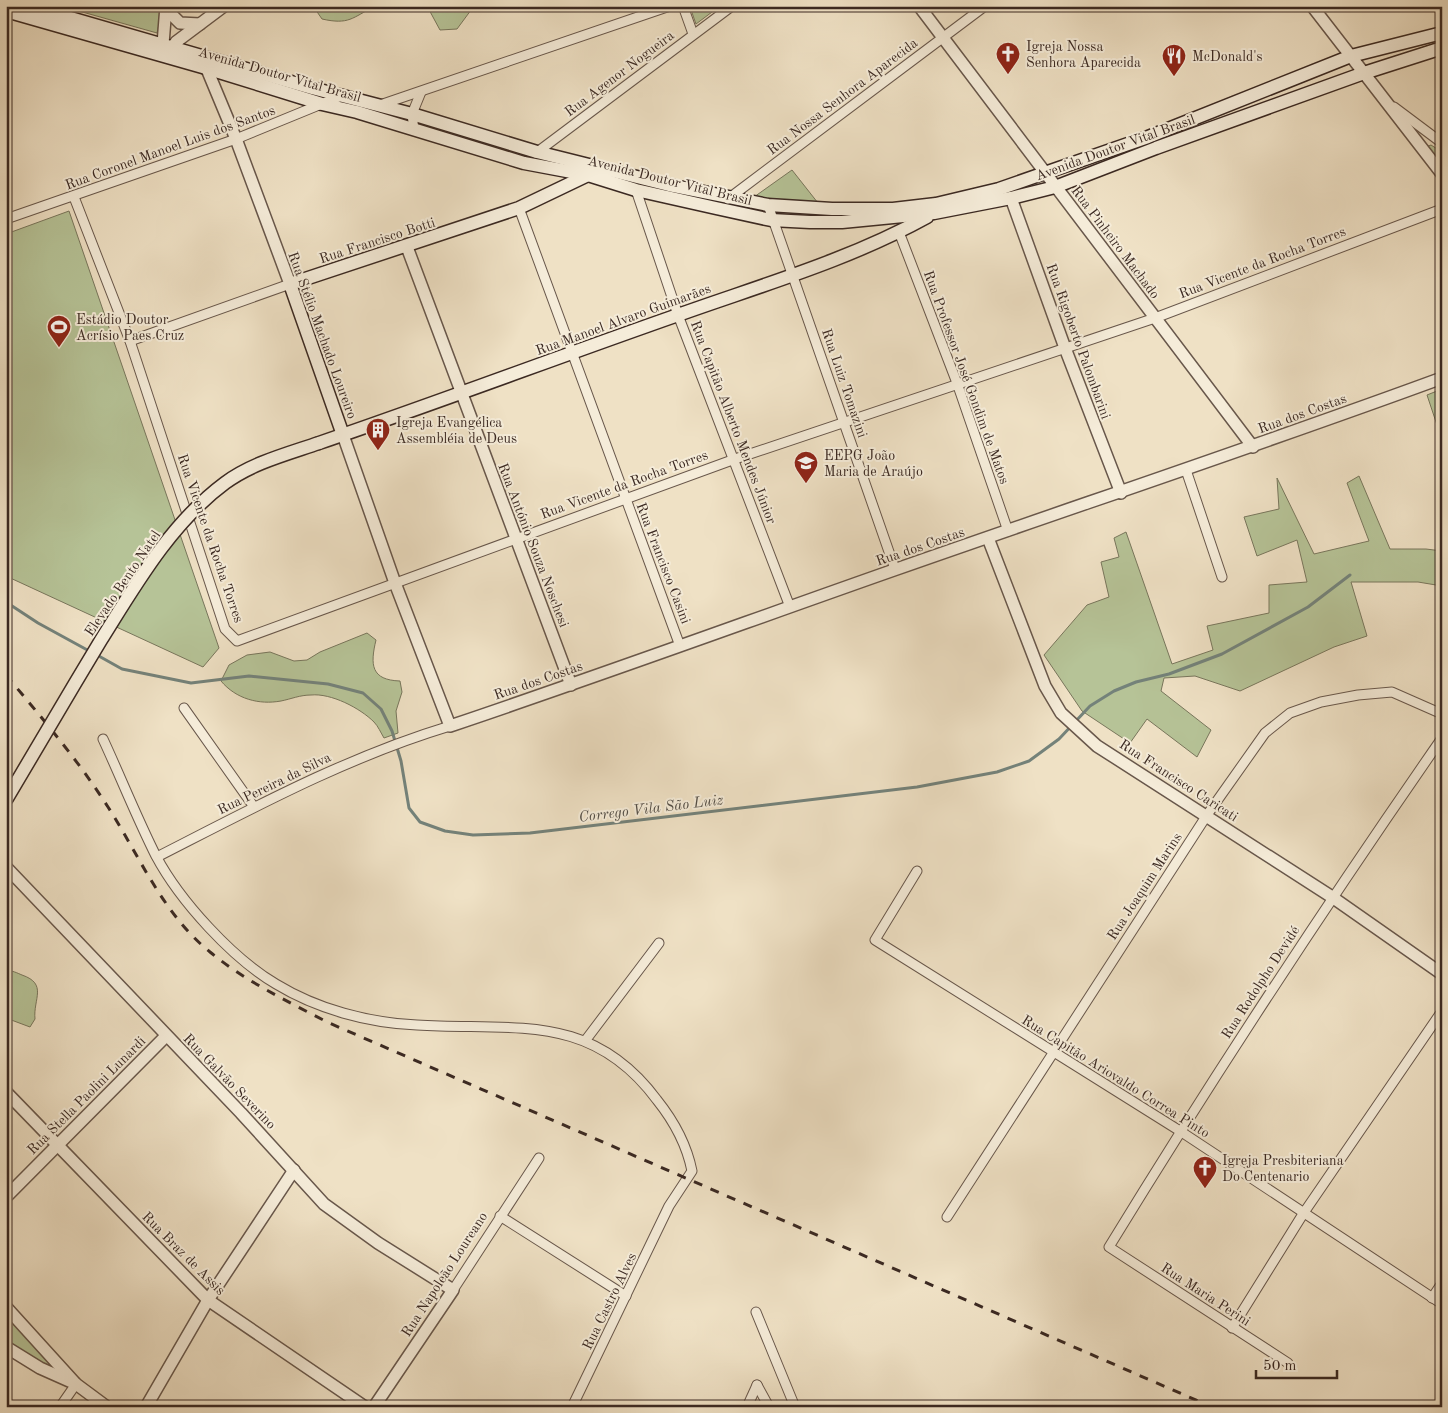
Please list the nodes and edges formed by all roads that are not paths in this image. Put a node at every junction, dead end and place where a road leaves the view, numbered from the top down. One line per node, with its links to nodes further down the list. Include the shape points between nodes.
1 (224, 6): 11 (street)
2 (670, 6): 21 (street)
3 (683, 6): 13 (street)
4 (732, 6): 13 (street, Rua Agenor Nogueira)
5 (918, 6): 14 (street, Rua Pinheiro Machado)
6 (985, 6): 14 (street, Rua Nossa Senhora Aparecida)
7 (1312, 6): 18 (street)
8 (34, 7): 16 (main road, Avenida Doutor Vital Brasil)
9 (165, 7): 11 (street, via 180,24); 16 (street)
10 (6, 11): 16 (main road, Avenida Doutor Vital Brasil)
11 (200, 24): 16 (street)
12 (1442, 33): 18 (main road, Avenida Doutor Vital Brasil)
13 (693, 34): 30 (street, Rua Agenor Nogueira)
14 (942, 38): 33 (street, Rua Pinheiro Machado); 39 (street, Rua Nossa Senhora Aparecida)
15 (1442, 48): 20 (main road, Avenida Doutor Vital Brasil)
16 (169, 51): 17 (main road, Avenida Doutor Vital Brasil); 19 (main road, Avenida Doutor Vital Brasil)
17 (202, 55): 19 (street, Rua Stélio Machado Loureiro); 22 (main road, Avenida Doutor Vital Brasil)
18 (1351, 56): 20 (street); 33 (main road, Avenida Doutor Vital Brasil)
19 (206, 68): 24 (main road, Avenida Doutor Vital Brasil); 28 (street, Rua Stélio Machado Loureiro)
20 (1364, 72): 23 (street); 36 (main road, Avenida Doutor Vital Brasil)
21 (421, 92): 25 (street); 26 (street)
22 (341, 96): 24 (street, Rua Coronel Manoel Luis dos Santos); 25 (main road, Avenida Doutor Vital Brasil)
23 (1388, 102): 29 (street); 34 (street)
24 (322, 104): 27 (main road, Avenida Doutor Vital Brasil); 28 (street, Rua Coronel Manoel Luis dos Santos)
25 (377, 106): 26 (main road, Avenida Doutor Vital Brasil)
26 (412, 114): 27 (street); 30 (main road, Avenida Doutor Vital Brasil)
27 (414, 130): 31 (main road, Avenida Doutor Vital Brasil)
28 (236, 138): 38 (street, Rua Coronel Manoel Luis dos Santos); 51 (street, Rua Stélio Machado Loureiro)
29 (1442, 143)
30 (538, 152): 31 (street, Rua Agenor Nogueira); 32 (main road, Avenida Doutor Vital Brasil)
31 (524, 163): 35 (main road, Avenida Doutor Vital Brasil)
32 (602, 168): 35 (main road, Rua Francisco Botti); 39 (main road, Avenida Doutor Vital Brasil)
33 (1046, 174): 36 (street, Rua Pinheiro Machado); 41 (main road, Avenida Doutor Vital Brasil, via 936,204 893,209)
34 (1442, 174)
35 (588, 175): 37 (main road, Avenida Doutor Vital Brasil); 42 (main road, Rua Francisco Botti)
36 (1055, 187): 40 (main road, Avenida Doutor Vital Brasil); 53 (street, Rua Pinheiro Machado)
37 (636, 190): 43 (main road, Avenida Doutor Vital Brasil); 52 (street, Rua Capitão Alberto Mendes Júnior)
38 (74, 197): 46 (street, Rua Coronel Manoel Luis dos Santos); 54 (street, Rua Vicente da Rocha Torres)
39 (730, 197): 41 (main road, Avenida Doutor Vital Brasil); 43 (street, Rua Nossa Senhora Aparecida)
40 (1012, 198): 45 (main road, Avenida Doutor Vital Brasil); 55 (street, Rua Rigoberto Palombarini)
41 (768, 205): 47 (street, Rua Luiz Tomazini)
42 (519, 208): 49 (main road, Rua Francisco Botti); 56 (street, Rua Francisco Casini)
43 (716, 208): 47 (main road, Avenida Doutor Vital Brasil)
44 (1442, 209): 53 (street, Rua Vicente da Rocha Torres)
45 (934, 213): 47 (main road, Avenida Doutor Vital Brasil, via 842,222); 48 (main road, Rua Manoel Alvaro Guimarães)
46 (6, 219)
47 (772, 220): 50 (street, Rua Luiz Tomazini)
48 (899, 232): 50 (main road, Rua Manoel Alvaro Guimarães); 58 (street, Rua Professor José Gondim de Matos)
49 (407, 247): 51 (main road, Rua Francisco Botti); 59 (street, Rua António Souza Noschesi)
50 (792, 277): 52 (main road, Rua Manoel Alvaro Guimarães); 60 (street, Rua Luiz Tomazini)
51 (290, 284): 54 (street, Rua Francisco Botti); 61 (main road, Rua Stélio Machado Loureiro)
52 (678, 315): 56 (main road, Rua Manoel Alvaro Guimarães); 64 (street, Rua Capitão Alberto Mendes Júnior)
53 (1155, 318): 55 (street, Rua Vicente da Rocha Torres); 63 (street, Rua Pinheiro Machado)
54 (130, 341): 73 (street, Rua Vicente da Rocha Torres, via 225,629 237,641)
55 (1065, 348): 58 (street, Rua Vicente da Rocha Torres); 66 (street, Rua Rigoberto Palombarini)
56 (574, 353): 59 (main road, Rua Manoel Alvaro Guimarães); 67 (street, Rua Francisco Casini)
57 (1442, 378): 63 (street, Rua dos Costas)
58 (957, 383): 60 (street, Rua Vicente da Rocha Torres); 68 (street, Rua Professor José Gondim de Matos)
59 (462, 393): 61 (main road, Rua Manoel Alvaro Guimarães); 70 (street, Rua António Souza Noschesi)
60 (844, 422): 64 (street, Rua Vicente da Rocha Torres); 71 (street, Rua Luiz Tomazini)
61 (343, 435): 62 (main road, Rua Manoel Alvaro Guimarães); 73 (street, Rua Stélio Machado Loureiro)
62 (319, 443): 83 (main road, Elevado Bento Natel, bridge, via 266,461 226,482 174,533 120,610)
63 (1253, 447): 65 (street, Rua dos Costas)
64 (735, 459): 67 (street, Rua Vicente da Rocha Torres); 74 (street, Rua Capitão Alberto Mendes Júnior)
65 (1186, 470): 66 (street, Rua dos Costas); 72 (street)
66 (1121, 493): 68 (street, Rua dos Costas)
67 (625, 498): 70 (street, Rua Vicente da Rocha Torres); 75 (street, Rua Francisco Casini)
68 (1008, 531): 69 (street, Rua dos Costas)
69 (988, 538): 71 (street, Rua dos Costas); 85 (street, Rua Francisco Caricati, via 1045,686 1060,713 1097,746)
70 (515, 539): 73 (street, Rua Vicente da Rocha Torres); 76 (street, Rua António Souza Noschesi)
71 (895, 569): 74 (street, Rua dos Costas)
72 (1222, 578)
73 (395, 583): 79 (street, Rua Stélio Machado Loureiro)
74 (790, 607): 75 (street, Rua dos Costas)
75 (680, 646): 76 (street, Rua dos Costas)
76 (571, 685): 79 (street, Rua dos Costas)
77 (184, 708): 84 (street)
78 (1442, 714): 85 (street, Rua Joaquim Marins, via 1392,692 1321,702 1290,713 1265,733)
79 (450, 726): 81 (street, Rua dos Costas)
80 (1442, 738): 89 (street, Rua Rodolpho Devidé)
81 (406, 739): 84 (street, Rua Pereira da Silva, via 320,774)
82 (103, 740): 86 (street, Rua Castro Alves)
83 (6, 800)
84 (254, 807): 86 (street, Rua Pereira da Silva)
85 (1207, 815): 89 (street, Rua Francisco Caricati); 95 (street, Rua Joaquim Marins)
86 (157, 858): 94 (street, Rua Castro Alves, via 178,890 241,960 275,984 317,1006 416,1025 479,1025 557,1032)
87 (6, 867): 93 (street, Rua Galvão Severino)
88 (917, 872): 95 (street, Rua Capitão Ariovaldo Correa Pinto, via 875,940)
89 (1332, 897): 91 (street, Rua Francisco Caricati); 97 (street, Rua Rodolpho Devidé)
90 (659, 943): 94 (street)
91 (1442, 974)
92 (1442, 1011): 102 (street)
93 (166, 1036): 98 (street, Rua Stella Paolini Lunardi); 100 (street, Rua Galvão Severino)
94 (585, 1041): 108 (street, Rua Castro Alves, via 618,1057 641,1078 665,1110 687,1150 692,1171 669,1206)
95 (1053, 1052): 97 (street, Rua Capitão Ariovaldo Correa Pinto); 104 (street, Rua Joaquim Marins)
96 (6, 1092): 98 (street, Rua Braz de Assis)
97 (1180, 1131): 102 (street, Rua Capitão Ariovaldo Correa Pinto); 105 (street, Rua Rodolpho Devidé)
98 (56, 1146): 101 (street, Rua Stella Paolini Lunardi); 110 (street, Rua Braz de Assis)
99 (539, 1158): 103 (street, Rua Napoleão Loureano)
100 (294, 1170): 107 (street, Rua Galvão Severino, via 324,1204 346,1221); 110 (street)
101 (6, 1197)
102 (1303, 1214): 109 (street, Rua Capitão Ariovaldo Correa Pinto); 114 (street)
103 (500, 1216): 107 (street, Rua Napoleão Loureano); 108 (street)
104 (947, 1217)
105 (1109, 1247): 114 (street, Rua Maria Perini)
106 (1442, 1283): 109 (street)
107 (453, 1290): 123 (street, Rua Napoleão Loureano)
108 (626, 1296): 124 (street, Rua Castro Alves)
109 (1432, 1298): 111 (street, Rua Capitão Ariovaldo Correa Pinto)
110 (208, 1300): 121 (street); 122 (street, Rua Braz de Assis)
111 (1442, 1304)
112 (6, 1307): 117 (street)
113 (756, 1312): 127 (street)
114 (1232, 1328): 116 (street, Rua Maria Perini)
115 (6, 1347): 117 (street, via 53,1375)
116 (1288, 1363)
117 (76, 1384): 119 (street); 120 (street)
118 (768, 1404): 125 (street, via 757,1385); 126 (street)
119 (60, 1407)
120 (107, 1407)
121 (146, 1407)
122 (365, 1407)
123 (374, 1407)
124 (572, 1407)
125 (747, 1407)
126 (776, 1407)
127 (794, 1407)

